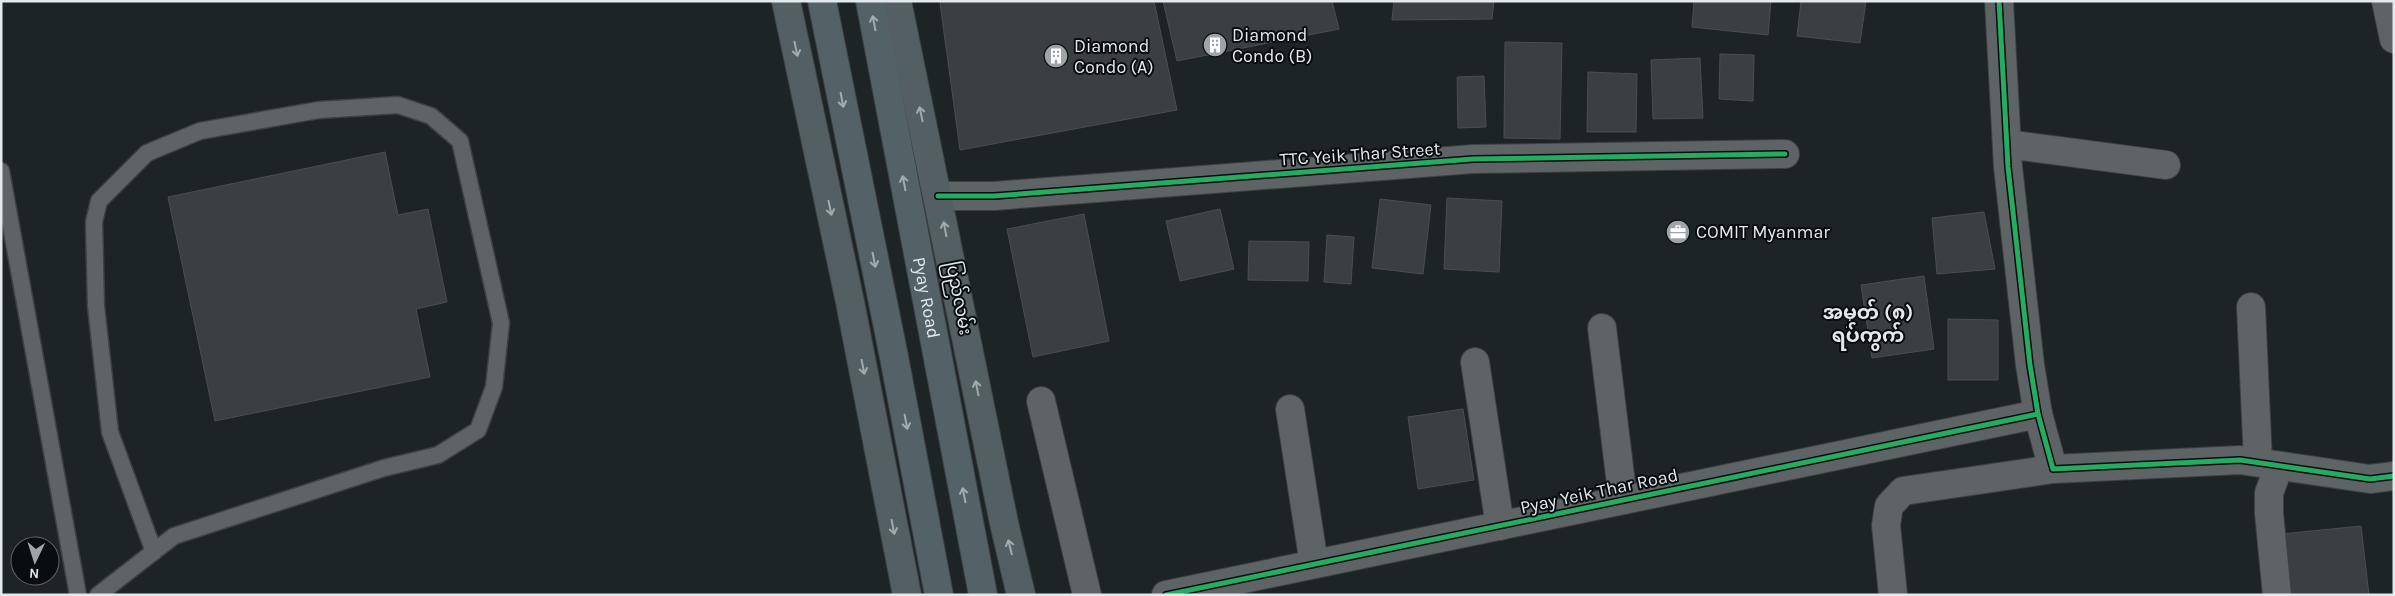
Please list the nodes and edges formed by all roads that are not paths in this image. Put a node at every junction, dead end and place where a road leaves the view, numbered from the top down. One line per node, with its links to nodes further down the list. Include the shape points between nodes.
1 (786, 1): 28 (main road, one-way to 28, via 850,302)
2 (822, 1): 29 (highway, one-way to 29)
3 (870, 1): 30 (highway, Pyay Road, one-way to 3)
4 (1999, 1): 8 (street)
5 (2386, 1): 7 (street)
6 (899, 2): 12 (main road, ပြည်လမ်း, one-way to 6)
7 (2394, 39)
8 (2007, 144): 10 (street); 18 (street)
9 (1785, 154): 12 (street, TTC Yeik Thar Street, via 1473,159 994,196)
10 (2166, 165)
11 (1, 171): 26 (lane)
12 (938, 196): 31 (main road, ပြည်လမ်း, one-way to 12)
13 (2251, 307): 19 (street)
14 (1602, 328): 22 (street)
15 (1475, 362): 23 (street)
16 (1041, 401): 32 (street)
17 (1290, 409): 25 (street)
18 (2038, 414): 20 (street); 22 (street, Pyay Yeik Thar Road)
19 (2268, 464): 20 (street, via 2240,460); 21 (street, via 2370,479); 35 (street)
20 (2053, 469): 34 (street, via 1903,491 1889,506 1886,525)
21 (2394, 476)
22 (1623, 500): 23 (street, Pyay Yeik Thar Road)
23 (1500, 526): 25 (street, Pyay Yeik Thar Road)
24 (154, 552): 24 (lane, via 174,536 384,468 438,455 478,430 494,387 501,323 460,141 431,116 398,105 348,108 200,131 147,153 99,201 94,222 96,306 110,432); 27 (lane)
25 (1314, 564): 33 (street, Pyay Yeik Thar Road)
26 (78, 595)
27 (98, 595)
28 (907, 595)
29 (939, 595)
30 (983, 595)
31 (1021, 595)
32 (1087, 595)
33 (1166, 595)
34 (1893, 595)
35 (2277, 595)

